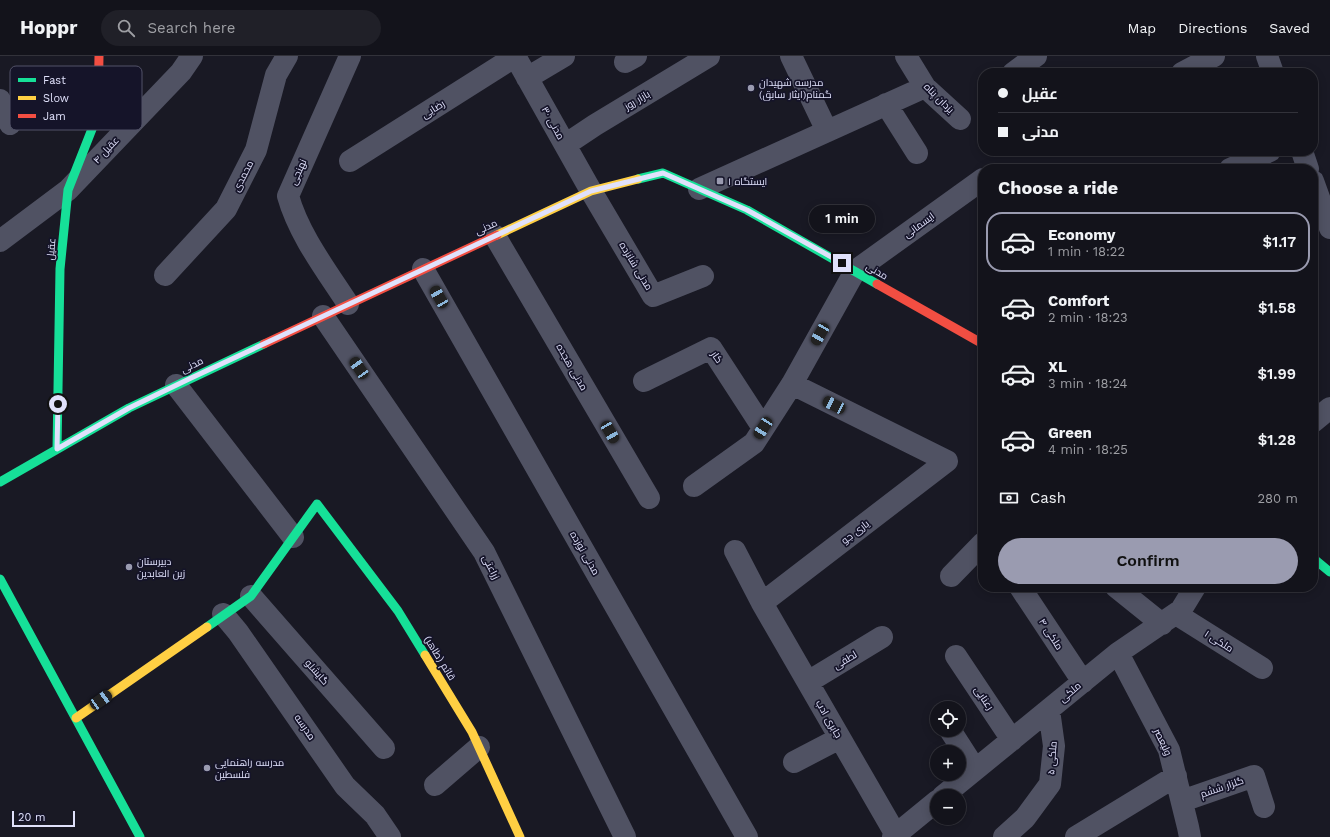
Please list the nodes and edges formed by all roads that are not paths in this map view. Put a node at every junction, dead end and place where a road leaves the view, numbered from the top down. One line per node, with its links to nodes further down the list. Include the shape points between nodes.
1 (99, 56): 13 (main road, عقیل)
2 (192, 56): 21 (street, عقیل ۴, via 181,72)
3 (287, 56): 42 (street, محمدی, via 276,75 256,150 226,209)
4 (350, 56): 44 (street, نهنجی, via 288,196 296,220)
5 (515, 56): 17 (street, مدنی ۳۰); 30 (street, رضایی)
6 (564, 56): 17 (street)
7 (791, 56): 26 (street)
8 (906, 56): 18 (street, یزدان پناه)
9 (1036, 56): 14 (street)
10 (1214, 56): 15 (street)
11 (1267, 56): 16 (street)
12 (700, 58): 27 (street, بازار روز)
13 (99, 66)
14 (1020, 68)
15 (1191, 68)
16 (1271, 68)
17 (527, 78): 27 (street, مدنی ۳۰)
18 (925, 87): 20 (street); 22 (street, یزدان پناه)
19 (0, 100): 23 (street)
20 (886, 104): 26 (street); 28 (street)
21 (142, 113)
22 (960, 119)
23 (10, 124)
24 (92, 130): 35 (main road, عقیل)
25 (125, 130): 35 (street, عقیل ۴)
26 (827, 131): 34 (street)
27 (565, 145): 36 (street, مدنی ۳۰)
28 (917, 153)
29 (1259, 156): 31 (street)
30 (350, 161)
31 (1241, 164)
32 (978, 183): 41 (street, ایسمانی)
33 (1320, 188): 37 (street)
34 (699, 189): 36 (main road, مدنی, via 663,173); 41 (main road, مدنی, via 747,210)
35 (68, 190): 39 (street, عقیل ۴); 53 (main road, عقیل, via 60,269)
36 (591, 191): 38 (main road, مدنی); 43 (street, مدنی شانزده, via 653,296)
37 (1330, 228)
38 (495, 236): 40 (main road, مدنی); 56 (street, مدنی هجده)
39 (0, 241)
40 (423, 269): 44 (main road, مدنی); 97 (street, مدنی نوزده)
41 (855, 271): 46 (main road, مدنی); 48 (street)
42 (164, 275)
43 (703, 276)
44 (348, 304): 45 (main road, مدنی)
45 (324, 316): 49 (main road, مدنی); 96 (street, زراعتی, via 484,552)
46 (978, 341)
47 (644, 381): 52 (street, کار, via 711,348)
48 (792, 384): 52 (street); 68 (street, یاری جو, via 947,461)
49 (176, 386): 53 (main road, مدنی, via 129,408); 57 (street)
50 (1330, 408): 51 (street)
51 (1318, 418)
52 (763, 428): 55 (street, via 754,443)
53 (57, 449): 54 (main road, مدنی)
54 (0, 482)
55 (694, 486)
56 (649, 498)
57 (293, 537): 67 (main road); 82 (main road, قائم (طاهر), via 317,504 398,611)
58 (978, 549): 62 (street)
59 (735, 550): 68 (street, جابری ادب)
60 (1318, 562): 61 (main road)
61 (1330, 572)
62 (951, 576)
63 (0, 579): 78 (main road)
64 (1023, 592): 76 (street, ملکی ۴)
65 (1124, 592): 70 (street, ملکی ۱)
66 (1192, 592): 70 (street, ملکی, via 1181,610)
67 (250, 596): 69 (main road); 83 (street, گایشلو)
68 (762, 603): 75 (street, جابری ادب)
69 (223, 614): 78 (main road); 94 (street, مدرسه, via 345,786 375,815)
70 (1169, 619): 72 (street, ملکی); 74 (street, ملکی ۱)
71 (882, 637): 75 (street, لطفی)
72 (1118, 653): 76 (street, ملکی); 86 (street, ولیعصر, via 1169,750)
73 (956, 656): 81 (street, رعنایی)
74 (1262, 668)
75 (808, 682): 80 (street, جابری ادب)
76 (1083, 682): 77 (street, ملکی)
77 (1049, 710): 81 (street, ملکی); 98 (street, ملکی ۵, via 1054,746 1050,784 1025,818)
78 (76, 718): 93 (main road)
79 (954, 737): 85 (street)
80 (840, 738): 84 (street); 92 (street, جابری ادب)
81 (1012, 740): 85 (street, ملکی)
82 (479, 747): 87 (street); 95 (main road, قائم (طاهر))
83 (384, 748)
84 (794, 762)
85 (974, 769): 88 (street, ملکی)
86 (1176, 776): 89 (street, ولیعصر); 99 (street)
87 (435, 785)
88 (950, 789)
89 (1182, 801): 90 (street, گلزار ششم, via 1254,776); 100 (street, ولیعصر)
90 (1264, 806)
91 (930, 807): 92 (street)
92 (895, 836)
93 (140, 837)
94 (390, 837)
95 (520, 837)
96 (625, 837)
97 (746, 837)
98 (1004, 837)
99 (1076, 837)
100 (1190, 837)

